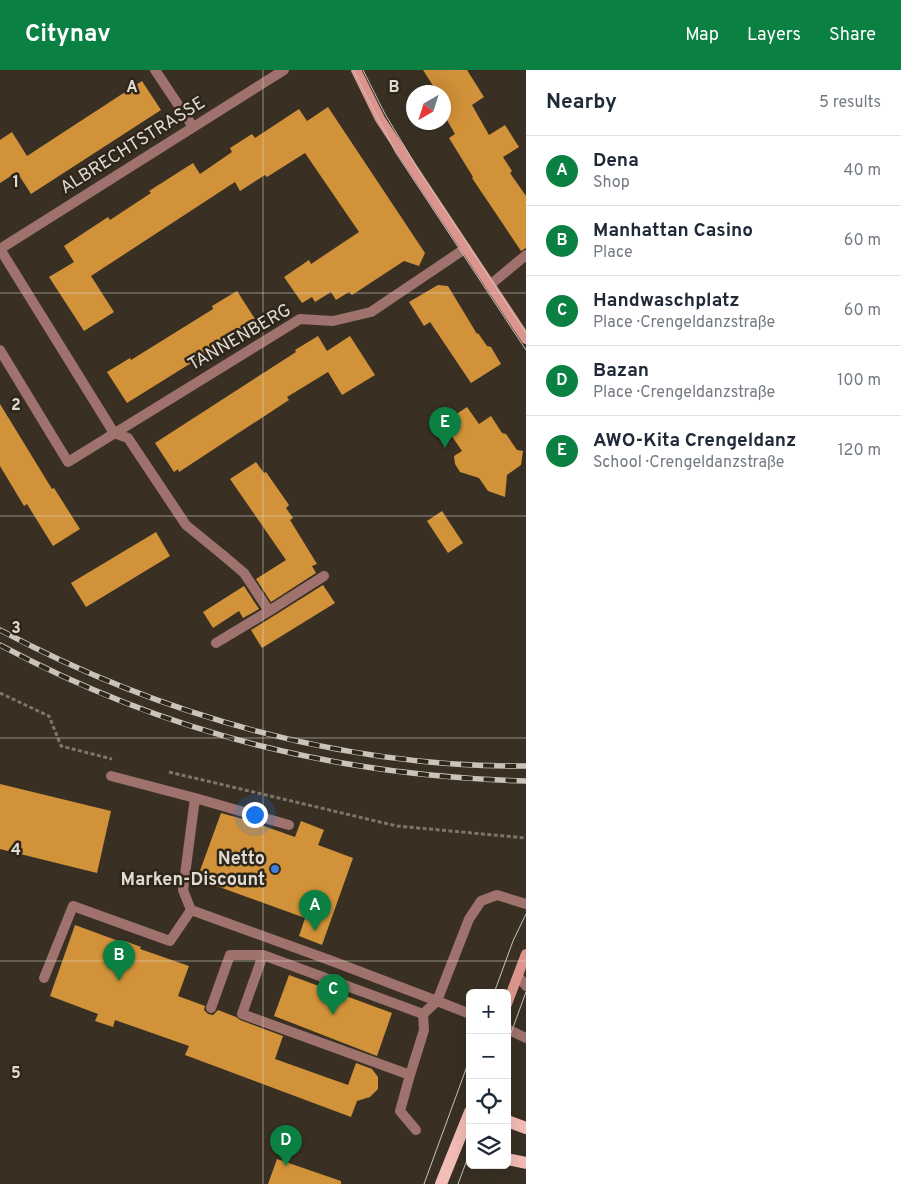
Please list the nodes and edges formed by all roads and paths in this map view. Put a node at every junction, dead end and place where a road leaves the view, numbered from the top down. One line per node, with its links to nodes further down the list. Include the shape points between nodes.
1 (155, 70): 4 (street)
2 (284, 70): 4 (street, ALBRECHTSTRASSE)
3 (356, 70): 5 (main road, via 380,118)
4 (194, 127): 6 (street, ALBRECHTSTRASSE)
5 (466, 248): 8 (main road); 11 (street, TANNENBERG, via 371,312 332,321 300,319)
6 (0, 249): 11 (street)
7 (526, 256): 8 (street)
8 (490, 286): 9 (main road)
9 (526, 339)
10 (0, 350): 11 (street, TANNENBERG, via 68,462)
11 (114, 433): 13 (street, via 128,438 186,525 244,573)
12 (324, 576): 13 (street)
13 (269, 611): 14 (street)
14 (216, 643)
15 (0, 693): 16 (path, via 49,716 61,746)
16 (119, 760)
17 (166, 772): 21 (path, via 397,826)
18 (111, 776): 19 (street)
19 (195, 798): 20 (street); 23 (street, via 184,890)
20 (289, 825)
21 (526, 838)
22 (526, 904): 30 (street, via 497,895 482,901 469,919)
23 (191, 910): 27 (street, via 170,941 73,906); 30 (street)
24 (526, 954): 26 (main road)
25 (263, 955): 31 (street, via 230,956); 33 (street); 36 (street, via 242,1014)
26 (518, 976): 28 (street); 29 (main road)
27 (44, 978)
28 (526, 986)
29 (511, 994)
30 (437, 1001): 32 (street); 33 (street)
31 (211, 1008)
32 (466, 1012)
33 (423, 1014): 36 (street, via 424,1030)
34 (511, 1031): 35 (street)
35 (526, 1038)
36 (410, 1075): 40 (street, via 400,1110)
37 (511, 1122): 39 (main road)
38 (468, 1124): 41 (main road)
39 (526, 1128)
40 (416, 1130)
41 (464, 1144): 44 (main road)
42 (511, 1160): 43 (main road)
43 (526, 1163)
44 (442, 1184)

